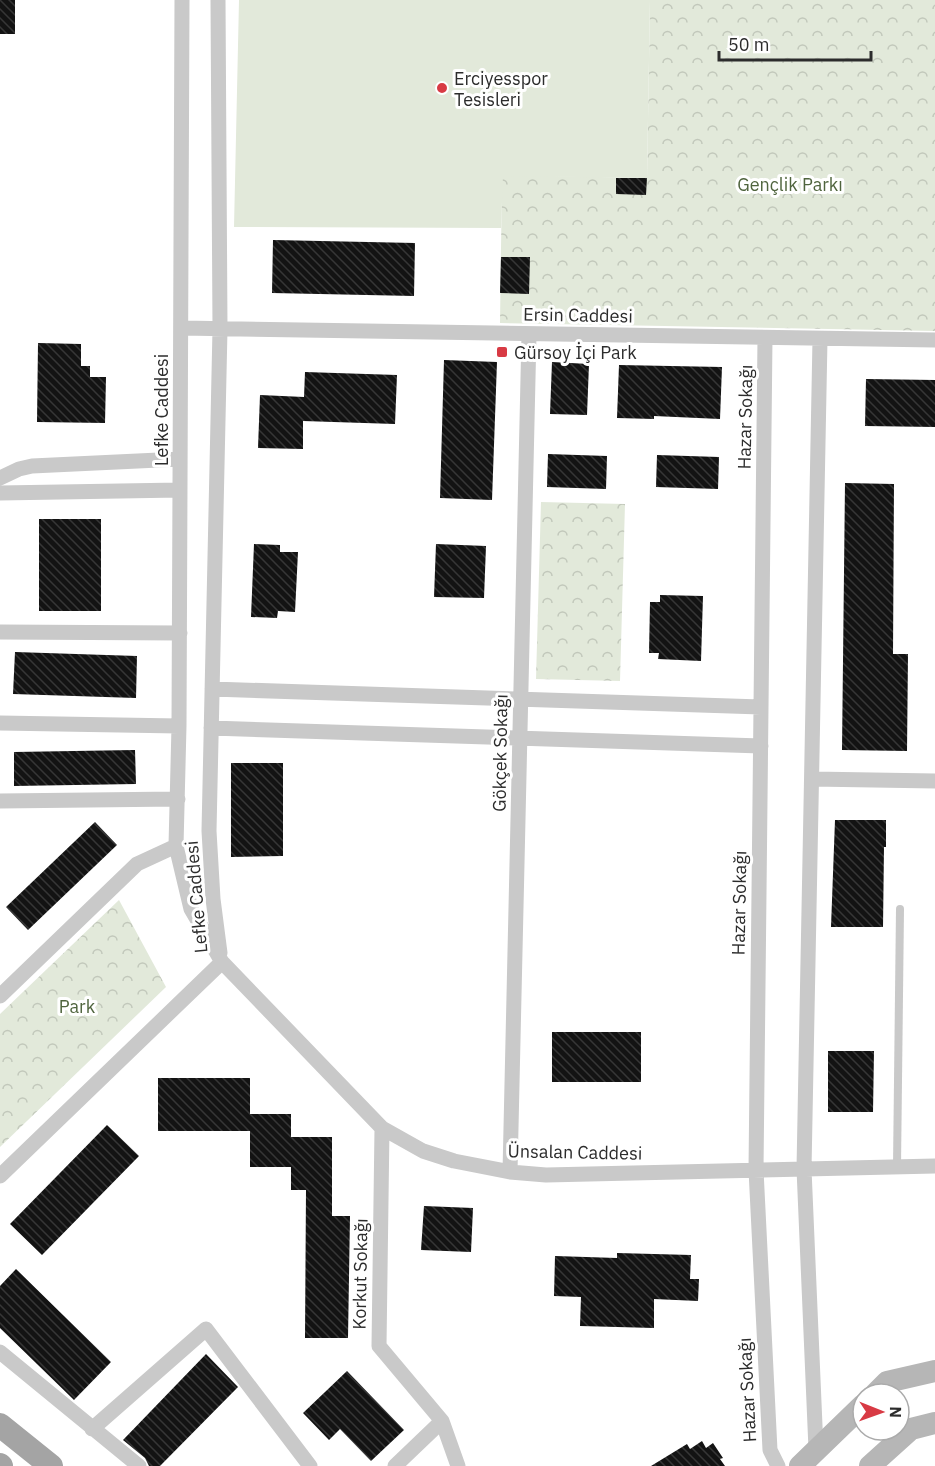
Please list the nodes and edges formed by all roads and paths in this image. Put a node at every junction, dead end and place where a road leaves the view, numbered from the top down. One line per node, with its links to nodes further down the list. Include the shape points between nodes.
1 (182, 0): 3 (street, Lefke Caddesi)
2 (218, 0): 4 (street, Lefke Caddesi)
3 (181, 328): 4 (street, Ersin Caddesi); 9 (street, Lefke Caddesi)
4 (220, 329): 5 (street, Ersin Caddesi); 15 (street, Lefke Caddesi)
5 (529, 334): 6 (street, Ersin Caddesi); 16 (street, Gökçek Sokağı)
6 (765, 338): 7 (street, Ersin Caddesi); 17 (street, Hazar Sokağı)
7 (820, 339): 8 (street, Ersin Caddesi); 23 (street)
8 (935, 340)
9 (180, 459): 10 (street, via 32,466); 11 (street, Lefke Caddesi)
10 (0, 478)
11 (180, 490): 12 (street); 14 (street, Lefke Caddesi)
12 (0, 493)
13 (0, 632): 14 (street)
14 (180, 633): 19 (street, Lefke Caddesi)
15 (212, 689): 16 (street); 20 (street, Lefke Caddesi)
16 (521, 700): 17 (street); 21 (street, Gökçek Sokağı)
17 (761, 707): 22 (street, Hazar Sokağı)
18 (0, 723): 19 (street)
19 (179, 726): 25 (street, Lefke Caddesi)
20 (211, 728): 21 (street); 29 (street, Lefke Caddesi, via 209,831)
21 (520, 738): 22 (street); 36 (street, Gökçek Sokağı)
22 (761, 746): 35 (street, Hazar Sokağı)
23 (812, 779): 24 (street); 34 (street)
24 (935, 781)
25 (178, 799): 26 (street); 27 (street, Lefke Caddesi)
26 (0, 801)
27 (176, 846): 29 (street, Lefke Caddesi, via 191,909); 30 (street, via 137,864)
28 (900, 909): 33 (lane)
29 (222, 962): 31 (street, Ünsalan Caddesi); 37 (street)
30 (0, 996)
31 (382, 1128): 36 (street, Ünsalan Caddesi, via 423,1151); 42 (street, Korkut Sokağı, via 379,1346)
32 (935, 1166): 33 (street, Ünsalan Caddesi)
33 (897, 1167): 34 (street, Ünsalan Caddesi)
34 (804, 1169): 35 (street, Ünsalan Caddesi); 46 (street)
35 (756, 1170): 36 (street, Ünsalan Caddesi, via 546,1175); 52 (street, Hazar Sokağı, via 770,1450)
36 (510, 1172)
37 (0, 1176)
38 (0, 1352): 45 (street)
39 (935, 1371): 40 (street)
40 (887, 1382)
41 (851, 1416): 46 (street)
42 (442, 1421): 50 (street); 51 (street, Korkut Sokağı)
43 (935, 1423): 54 (street, via 911,1429)
44 (0, 1425): 47 (main road)
45 (92, 1429): 48 (street); 49 (street, via 206,1329)
46 (816, 1449): 53 (street)
47 (51, 1466)
48 (139, 1466)
49 (310, 1466)
50 (395, 1466)
51 (458, 1466)
52 (778, 1466)
53 (800, 1466)
54 (870, 1466)

